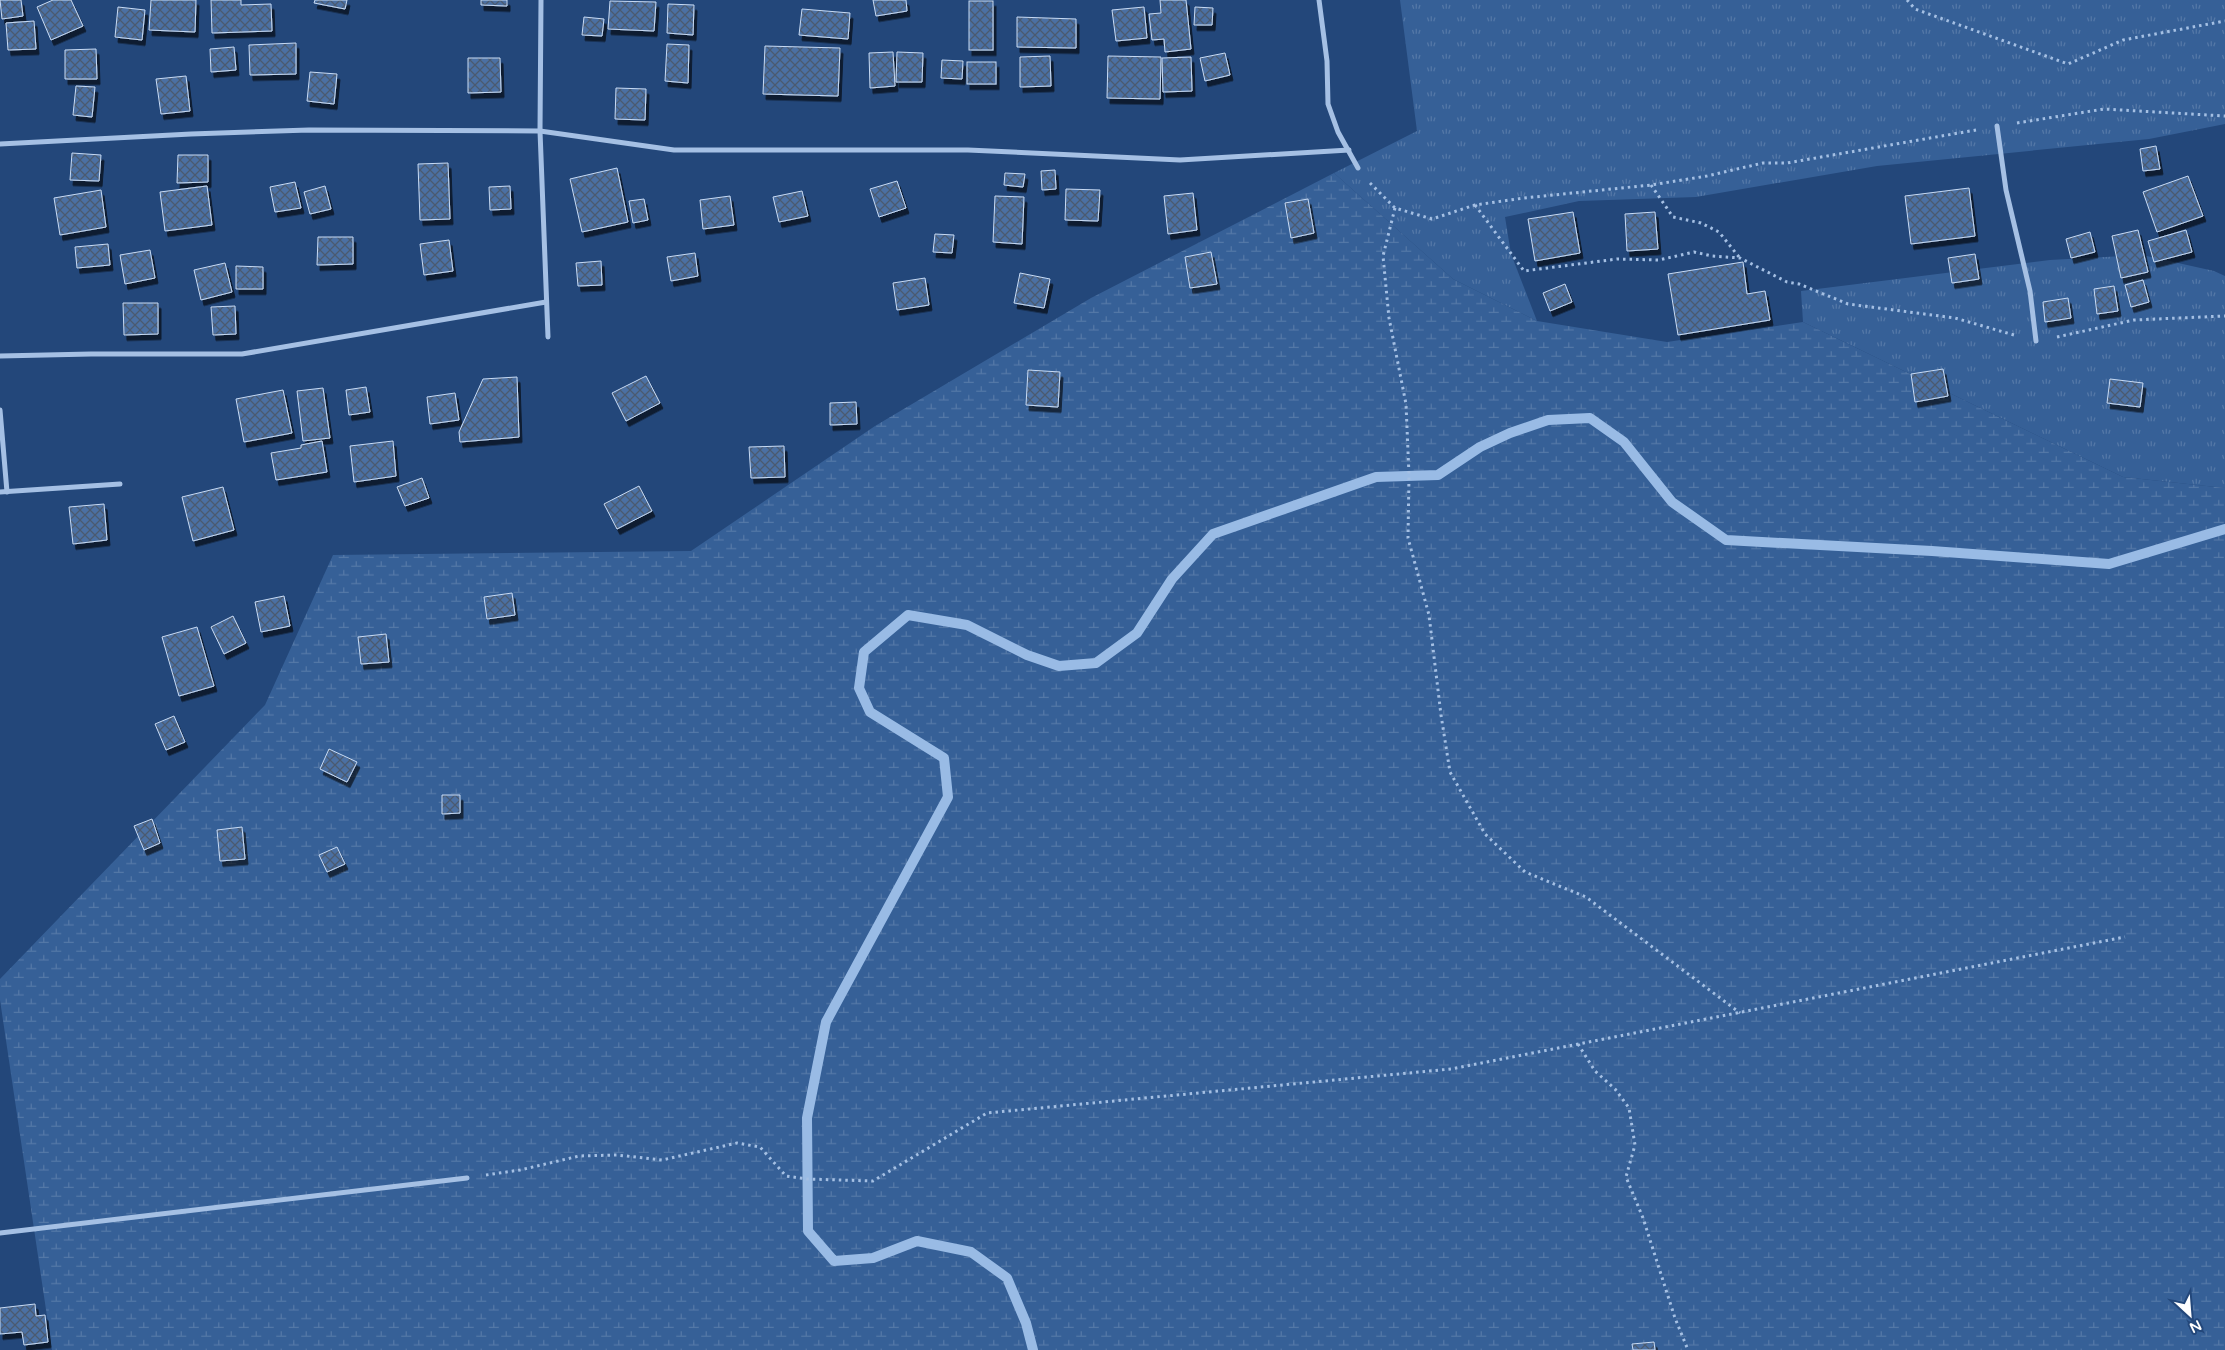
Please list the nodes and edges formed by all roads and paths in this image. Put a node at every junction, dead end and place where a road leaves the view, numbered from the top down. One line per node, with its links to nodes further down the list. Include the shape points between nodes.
1 (541, 0): 7 (street)
2 (1319, 0): 9 (street, via 1327,61 1328,104 1338,132)
3 (1906, 0): 4 (path, via 1915,9 2068,64 2123,40)
4 (2225, 21)
5 (2225, 116): 6 (path, via 2104,109)
6 (1997, 126): 11 (path, via 1787,163 1763,163); 18 (street, via 2006,190 2030,291)
7 (540, 130): 8 (street, via 299,131); 9 (street, via 674,150 968,150 1180,160); 15 (street)
8 (0, 144)
9 (1349, 150): 10 (street)
10 (1358, 168): 13 (path)
11 (1651, 185): 12 (path); 14 (path, via 1673,217 1701,222 1719,232)
12 (1475, 205): 13 (path, via 1432,219); 14 (path, via 1524,271 1617,259 1659,260 1694,252)
13 (1395, 208): 25 (path, via 1383,256 1389,318 1406,404 1408,538 1429,615 1450,772 1485,834 1525,872 1586,897)
14 (1740, 258): 18 (path, via 1787,282 1848,304 1955,318)
15 (546, 302): 17 (street); 19 (street, via 242,354)
16 (2225, 316): 18 (path, via 2134,320)
17 (548, 337)
18 (2036, 341)
19 (0, 356)
20 (0, 410): 23 (street)
21 (120, 484): 23 (street)
22 (0, 492): 23 (street)
23 (7, 492)
24 (2125, 937): 25 (path)
25 (1740, 1013): 26 (path)
26 (1578, 1044): 27 (path, via 1451,1068 987,1113 873,1180 786,1176 760,1147 737,1143 662,1160 617,1155 578,1156); 29 (path, via 1595,1071 1630,1108 1635,1145 1626,1176)
27 (467, 1178): 28 (street)
28 (0, 1233)
29 (1688, 1350)

